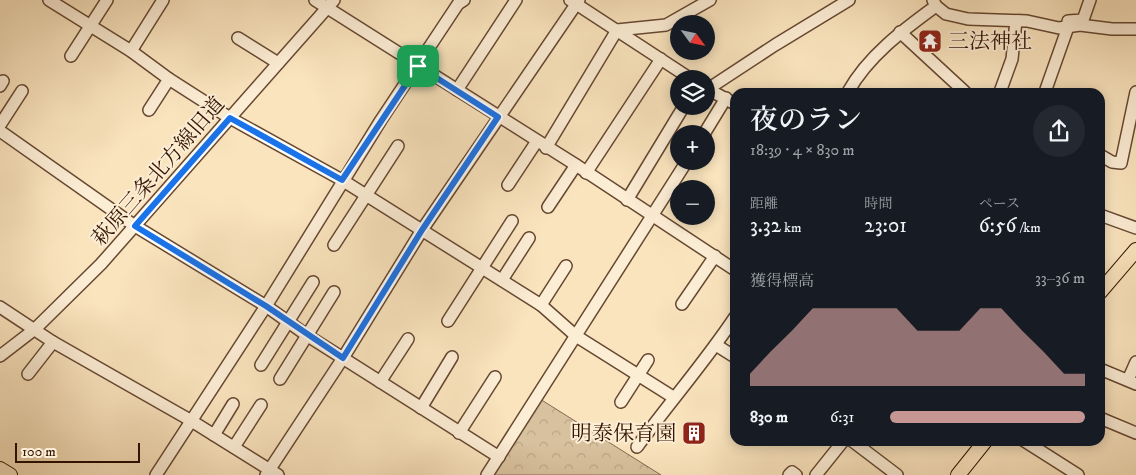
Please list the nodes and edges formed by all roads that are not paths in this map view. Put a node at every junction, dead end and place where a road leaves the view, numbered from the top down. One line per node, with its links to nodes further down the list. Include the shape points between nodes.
1 (49, 0): 14 (street)
2 (107, 0): 14 (street)
3 (163, 0): 20 (street)
4 (315, 0): 12 (street)
5 (464, 0): 24 (street, via 458,4)
6 (516, 0): 32 (street)
7 (710, 0): 17 (street, via 666,25)
8 (849, 0): 27 (street)
9 (1090, 0): 15 (street, via 1083,20 1068,21)
10 (575, 2): 17 (street); 39 (street)
11 (934, 3): 13 (street, via 946,14 968,20); 18 (street)
12 (330, 4): 23 (street, 萩原三条北方線旧道); 24 (street)
13 (1016, 20): 15 (street); 30 (street, via 1012,59)
14 (90, 26): 20 (street); 21 (street)
15 (1068, 27): 16 (street); 31 (street)
16 (1136, 29)
17 (618, 30): 22 (street); 44 (street)
18 (900, 32): 28 (street); 29 (street)
19 (238, 38): 23 (street)
20 (131, 50): 26 (street)
21 (71, 56)
22 (661, 59): 25 (street); 49 (street)
23 (278, 63): 40 (street, 萩原三条北方線旧道)
24 (418, 66): 32 (street); 50 (street)
25 (678, 70)
26 (169, 79): 37 (street); 40 (street)
27 (715, 83)
28 (850, 88)
29 (961, 88)
30 (1001, 88)
31 (1046, 88)
32 (458, 90): 39 (street)
33 (22, 92): 41 (street)
34 (1136, 92): 46 (street, via 1121,163)
35 (715, 93): 36 (street)
36 (730, 101): 42 (street)
37 (149, 110)
38 (679, 115): 53 (street)
39 (498, 117): 44 (street); 60 (street)
40 (230, 118): 50 (street); 58 (street, 萩原三条北方線旧道)
41 (0, 125)
42 (711, 125)
43 (0, 131): 58 (street)
44 (542, 145): 47 (street); 51 (street)
45 (398, 146): 52 (street)
46 (1105, 158)
47 (576, 165): 49 (street); 54 (street)
48 (681, 170): 55 (street)
49 (586, 173): 53 (street)
50 (342, 180): 52 (street); 74 (street)
51 (508, 185)
52 (366, 195): 60 (street); 62 (street)
53 (627, 200): 55 (street)
54 (548, 206)
55 (652, 217): 64 (street); 81 (street)
56 (1105, 217): 59 (street)
57 (512, 221): 67 (street)
58 (135, 226): 74 (street); 79 (street, 萩原三条北方線旧道)
59 (1136, 228)
60 (422, 230): 67 (street); 88 (street)
61 (529, 238): 68 (street)
62 (334, 245)
63 (1136, 250): 70 (main road)
64 (715, 256): 65 (street); 72 (street)
65 (730, 265)
66 (566, 266): 73 (street)
67 (482, 268): 68 (street); 76 (street)
68 (502, 280): 73 (street)
69 (313, 282): 77 (street)
70 (1105, 286)
71 (334, 292): 80 (street)
72 (682, 304)
73 (541, 305): 81 (street)
74 (266, 306): 77 (street); 104 (street)
75 (0, 307): 79 (street)
76 (448, 321)
77 (289, 323): 80 (street); 91 (street)
78 (730, 324): 84 (street)
79 (35, 329): 83 (street); 86 (street, 萩原三条北方線旧道)
80 (308, 336): 88 (street); 96 (street)
81 (576, 336): 94 (street); 115 (street)
82 (408, 338): 97 (street)
83 (53, 342): 93 (street); 104 (street)
84 (716, 345): 85 (street); 99 (street)
85 (730, 354)
86 (0, 356)
87 (452, 357): 103 (street)
88 (343, 358): 97 (street); 117 (street)
89 (648, 360): 94 (street)
90 (1136, 362): 98 (street)
91 (261, 365)
92 (1105, 370): 98 (street)
93 (28, 374)
94 (638, 376): 99 (street); 100 (street)
95 (495, 377): 106 (street)
96 (280, 379)
97 (380, 382): 103 (street)
98 (1132, 382)
99 (674, 397): 114 (street)
100 (621, 402)
101 (234, 404): 108 (street)
102 (261, 405): 113 (street)
103 (422, 408): 106 (street)
104 (190, 420): 108 (street); 119 (street)
105 (1105, 420): 107 (street)
106 (459, 433): 115 (street)
107 (1136, 433)
108 (214, 435): 113 (street)
109 (839, 446): 123 (street)
110 (863, 446): 124 (street)
111 (981, 446): 125 (main road)
112 (1032, 446): 126 (street)
113 (234, 447): 117 (street)
114 (637, 447)
115 (499, 457): 120 (street)
116 (0, 469): 118 (main road)
117 (271, 473)
118 (10, 475)
119 (156, 475)
120 (487, 475)
121 (789, 475): 122 (street, via 792,472)
122 (796, 475)
123 (816, 475)
124 (897, 475)
125 (958, 475)
126 (1078, 475)

